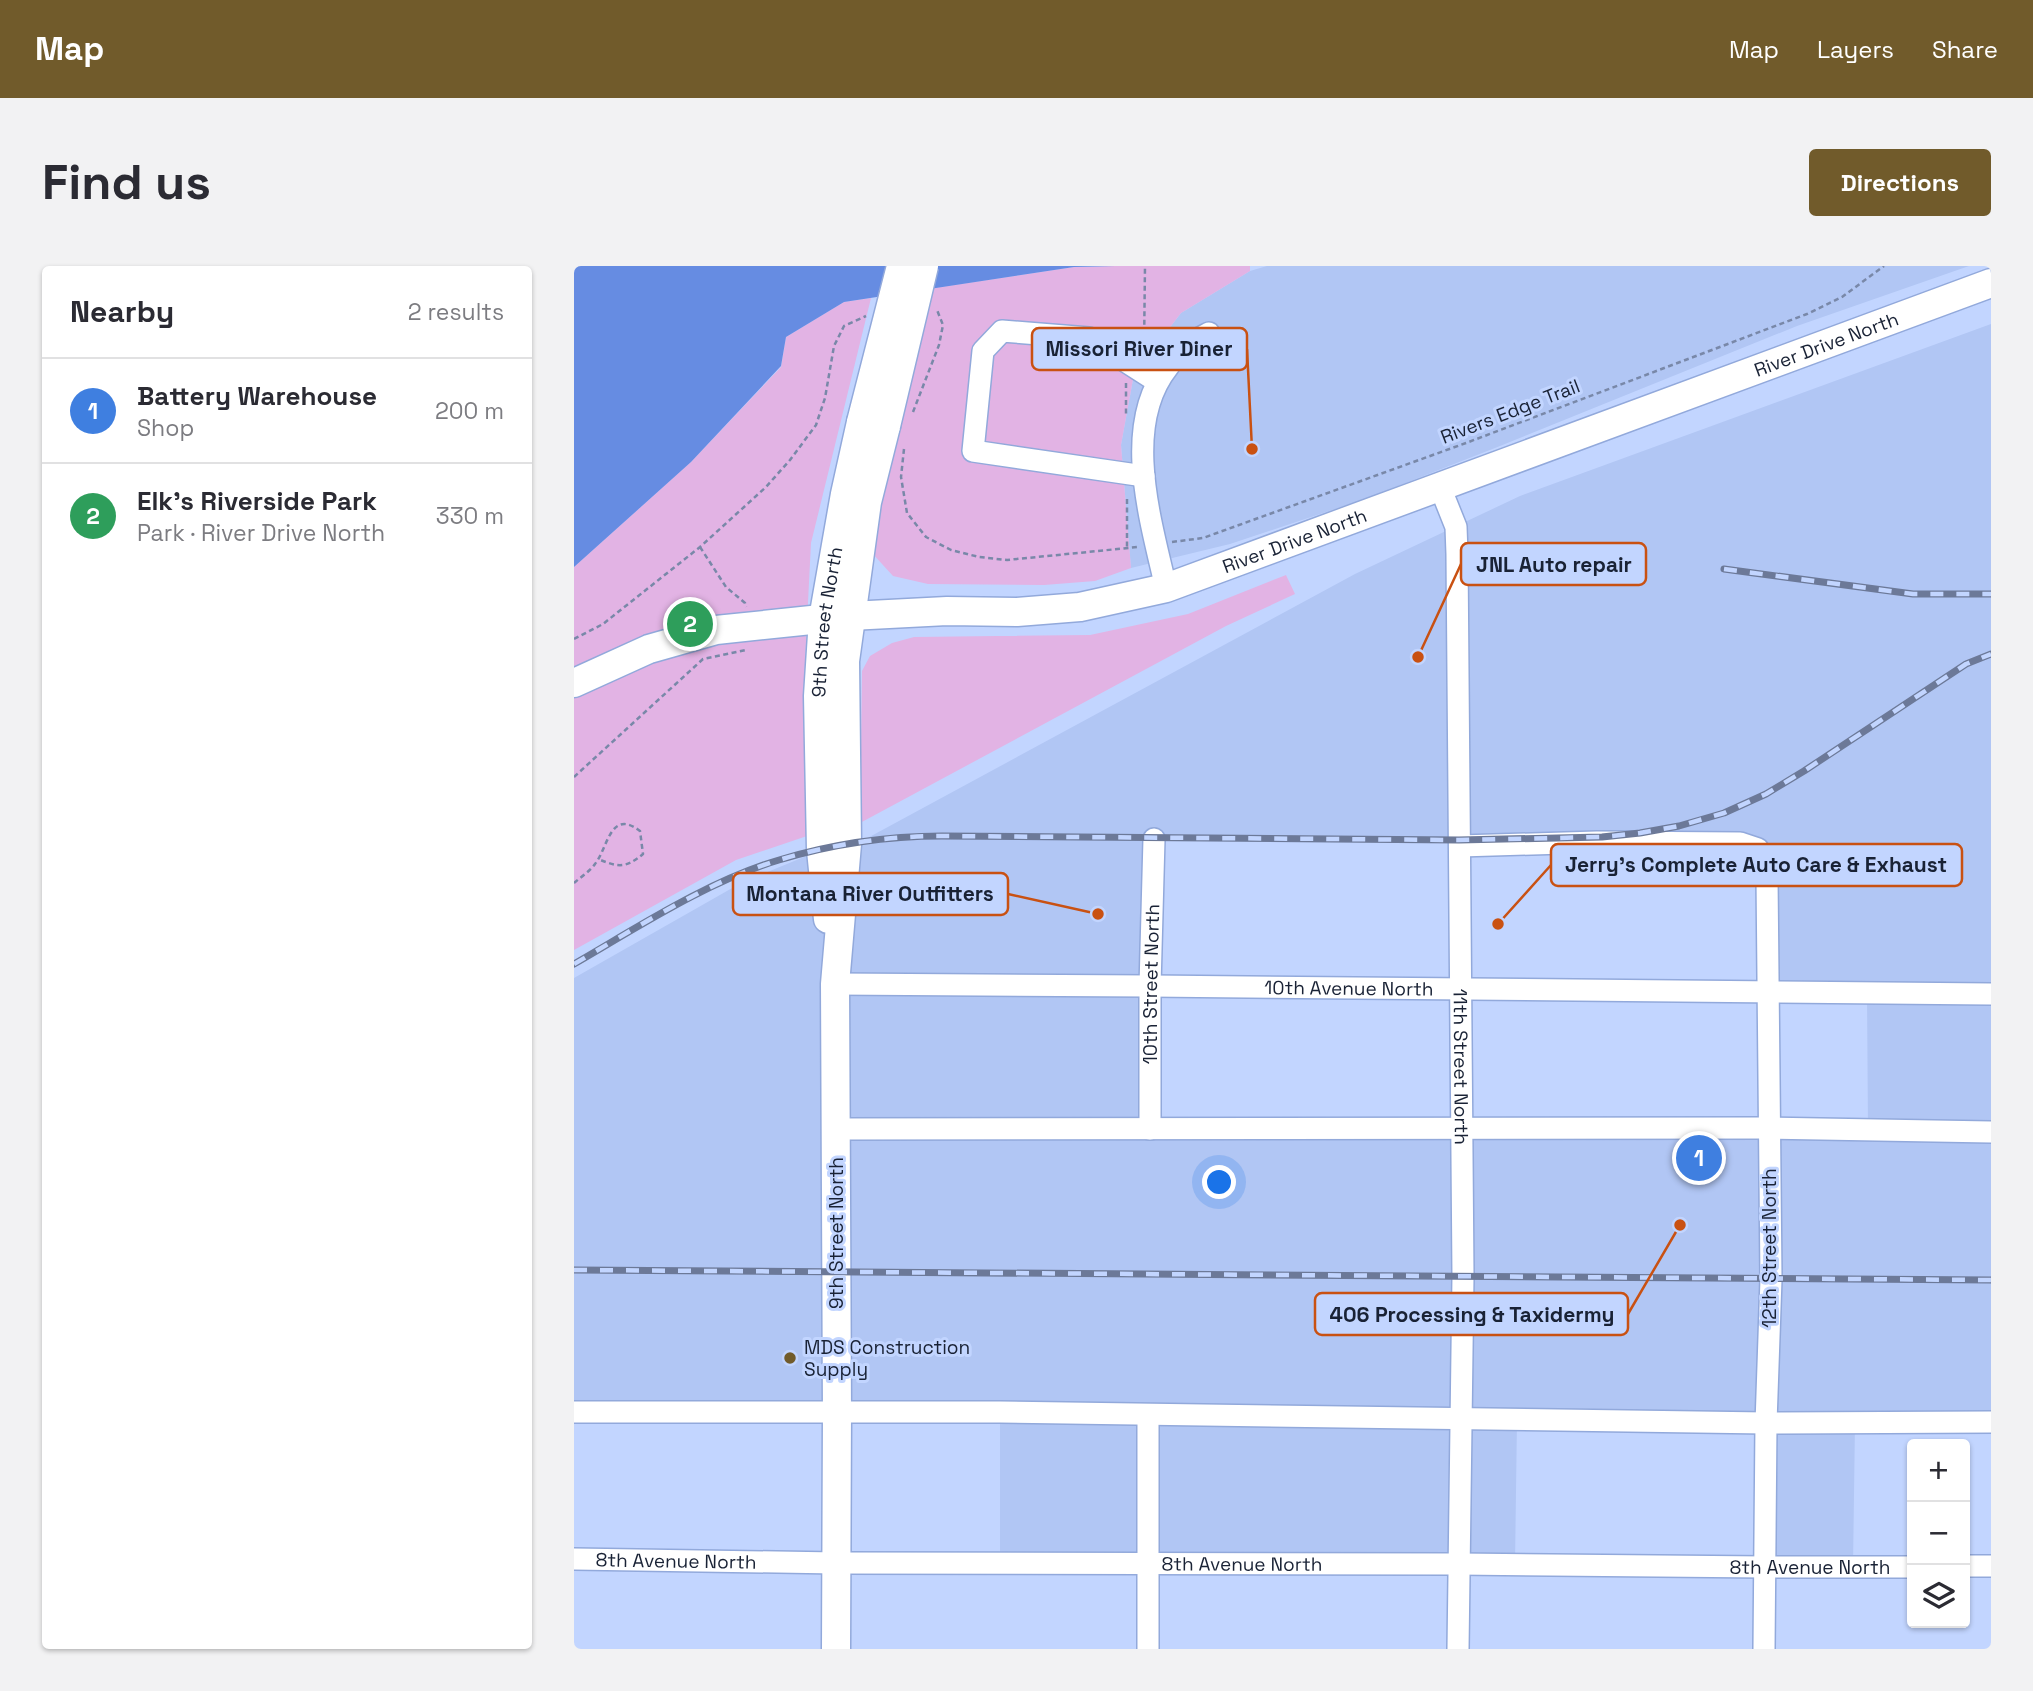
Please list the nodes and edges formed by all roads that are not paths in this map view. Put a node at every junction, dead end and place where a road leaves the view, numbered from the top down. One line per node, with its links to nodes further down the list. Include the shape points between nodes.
1 (901, 266): 6 (main road, 9th Street North, bridge)
2 (924, 266): 6 (main road, 9th Street North, bridge)
3 (1991, 283): 8 (main road, River Drive North)
4 (1209, 333): 5 (street, via 1180,351)
5 (1156, 381): 7 (street, via 1142,446); 7 (street, via 1089,338 1002,331 983,351 973,451)
6 (873, 424): 10 (main road, 9th Street North, via 845,494)
7 (1143, 476): 9 (street)
8 (1440, 487): 9 (main road, River Drive North); 13 (street, 11th Street North, via 1456,527)
9 (1166, 588): 10 (main road, River Drive North, via 1080,607)
10 (836, 618): 11 (main road, River Drive North, via 716,629 649,649); 14 (main road, 9th Street North, via 845,662 847,844)
11 (574, 683)
12 (1154, 839): 15 (street, 10th Street North)
13 (1460, 846): 16 (street, 11th Street North); 17 (street, 12th Street North, via 1740,843 1758,849 1767,877)
14 (835, 984): 15 (street, 10th Avenue North); 20 (main road, 9th Street North)
15 (1150, 986): 16 (street, 10th Avenue North); 21 (street, 10th Street North)
16 (1462, 989): 17 (street, 10th Avenue North); 22 (street, 11th Street North)
17 (1769, 992): 18 (street, 10th Avenue North); 19 (street, 12th Street North)
18 (1991, 994)
19 (1770, 1128): 22 (street); 23 (street); 29 (street, 12th Street North)
20 (835, 1129): 21 (street); 25 (main road, 9th Street North)
21 (1150, 1129): 22 (street)
22 (1462, 1129): 27 (street, 11th Street North)
23 (1991, 1132)
24 (574, 1412): 25 (street)
25 (837, 1413): 26 (street); 31 (main road, 9th Street North)
26 (1149, 1415): 27 (street); 32 (street)
27 (1461, 1419): 29 (street); 33 (street, 11th Street North)
28 (1991, 1422): 29 (street)
29 (1766, 1423): 36 (street, 12th Street North)
30 (574, 1559): 31 (street, 8th Avenue North)
31 (837, 1563): 32 (street, 8th Avenue North); 38 (main road, 9th Street North)
32 (1149, 1563): 33 (street, 8th Avenue North); 39 (street)
33 (1458, 1564): 36 (street, 8th Avenue North); 40 (street, 11th Street North)
34 (1970, 1566): 35 (street)
35 (1991, 1566)
36 (1765, 1567): 37 (street, 8th Avenue North); 41 (street, 12th Street North)
37 (1907, 1567)
38 (836, 1649)
39 (1149, 1649)
40 (1458, 1649)
41 (1764, 1649)

